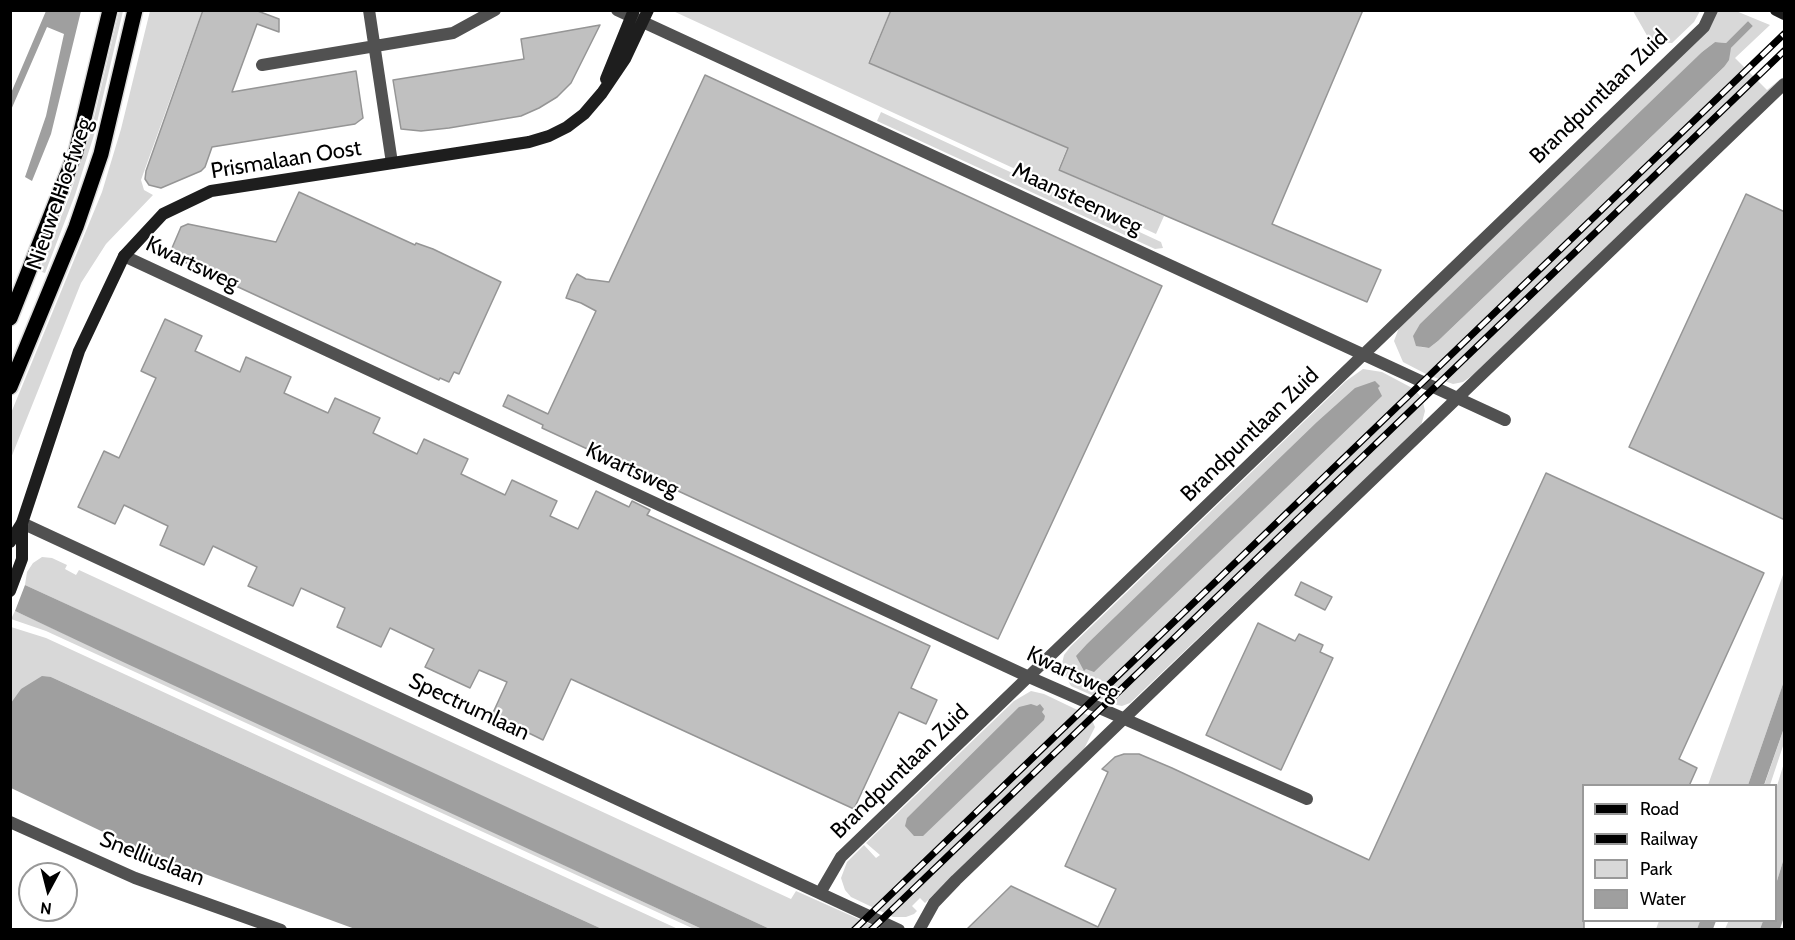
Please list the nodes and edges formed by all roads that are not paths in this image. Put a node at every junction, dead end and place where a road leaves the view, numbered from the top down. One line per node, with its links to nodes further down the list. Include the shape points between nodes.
1 (110, 10): 16 (main road, Nieuwe Hoefweg, via 76,152)
2 (135, 10): 18 (main road, Nieuwe Hoefweg, via 94,175)
3 (369, 10): 11 (street)
4 (495, 10): 11 (street, via 453,33)
5 (617, 10): 10 (street, Maansteenweg)
6 (648, 10): 10 (street, Prismalaan Oost)
7 (1712, 10): 17 (street, Brandpuntlaan Zuid, via 1704,27)
8 (1776, 10): 9 (street)
9 (1785, 14)
10 (636, 17): 14 (street, Prismalaan Oost, via 614,54 602,93 567,127 529,142); 17 (street, Maansteenweg)
11 (375, 47): 12 (street); 14 (street)
12 (262, 65)
13 (1785, 84): 19 (street)
14 (392, 163): 15 (street, Prismalaan Oost, via 211,191 163,214)
15 (124, 256): 21 (street, Prismalaan Oost, via 79,351); 24 (street, Kwartsweg)
16 (10, 318)
17 (1364, 354): 19 (street, Maansteenweg); 24 (street, Brandpuntlaan Zuid)
18 (10, 387)
19 (1458, 399): 20 (street, Maansteenweg); 25 (street)
20 (1505, 420)
21 (22, 523): 22 (street, Prismalaan Oost); 23 (street, Prismalaan Oost, via 22,559); 28 (street, Spectrumlaan)
22 (10, 542)
23 (10, 591)
24 (1029, 677): 25 (street, Kwartsweg); 28 (street, Brandpuntlaan Zuid, via 841,857)
25 (1123, 721): 26 (street, Kwartsweg); 31 (street, via 941,895)
26 (1307, 799)
27 (10, 822): 29 (street, Snelliuslaan, via 135,879)
28 (820, 893): 30 (street, Spectrumlaan)
29 (281, 930)
30 (899, 930)
31 (919, 930)

